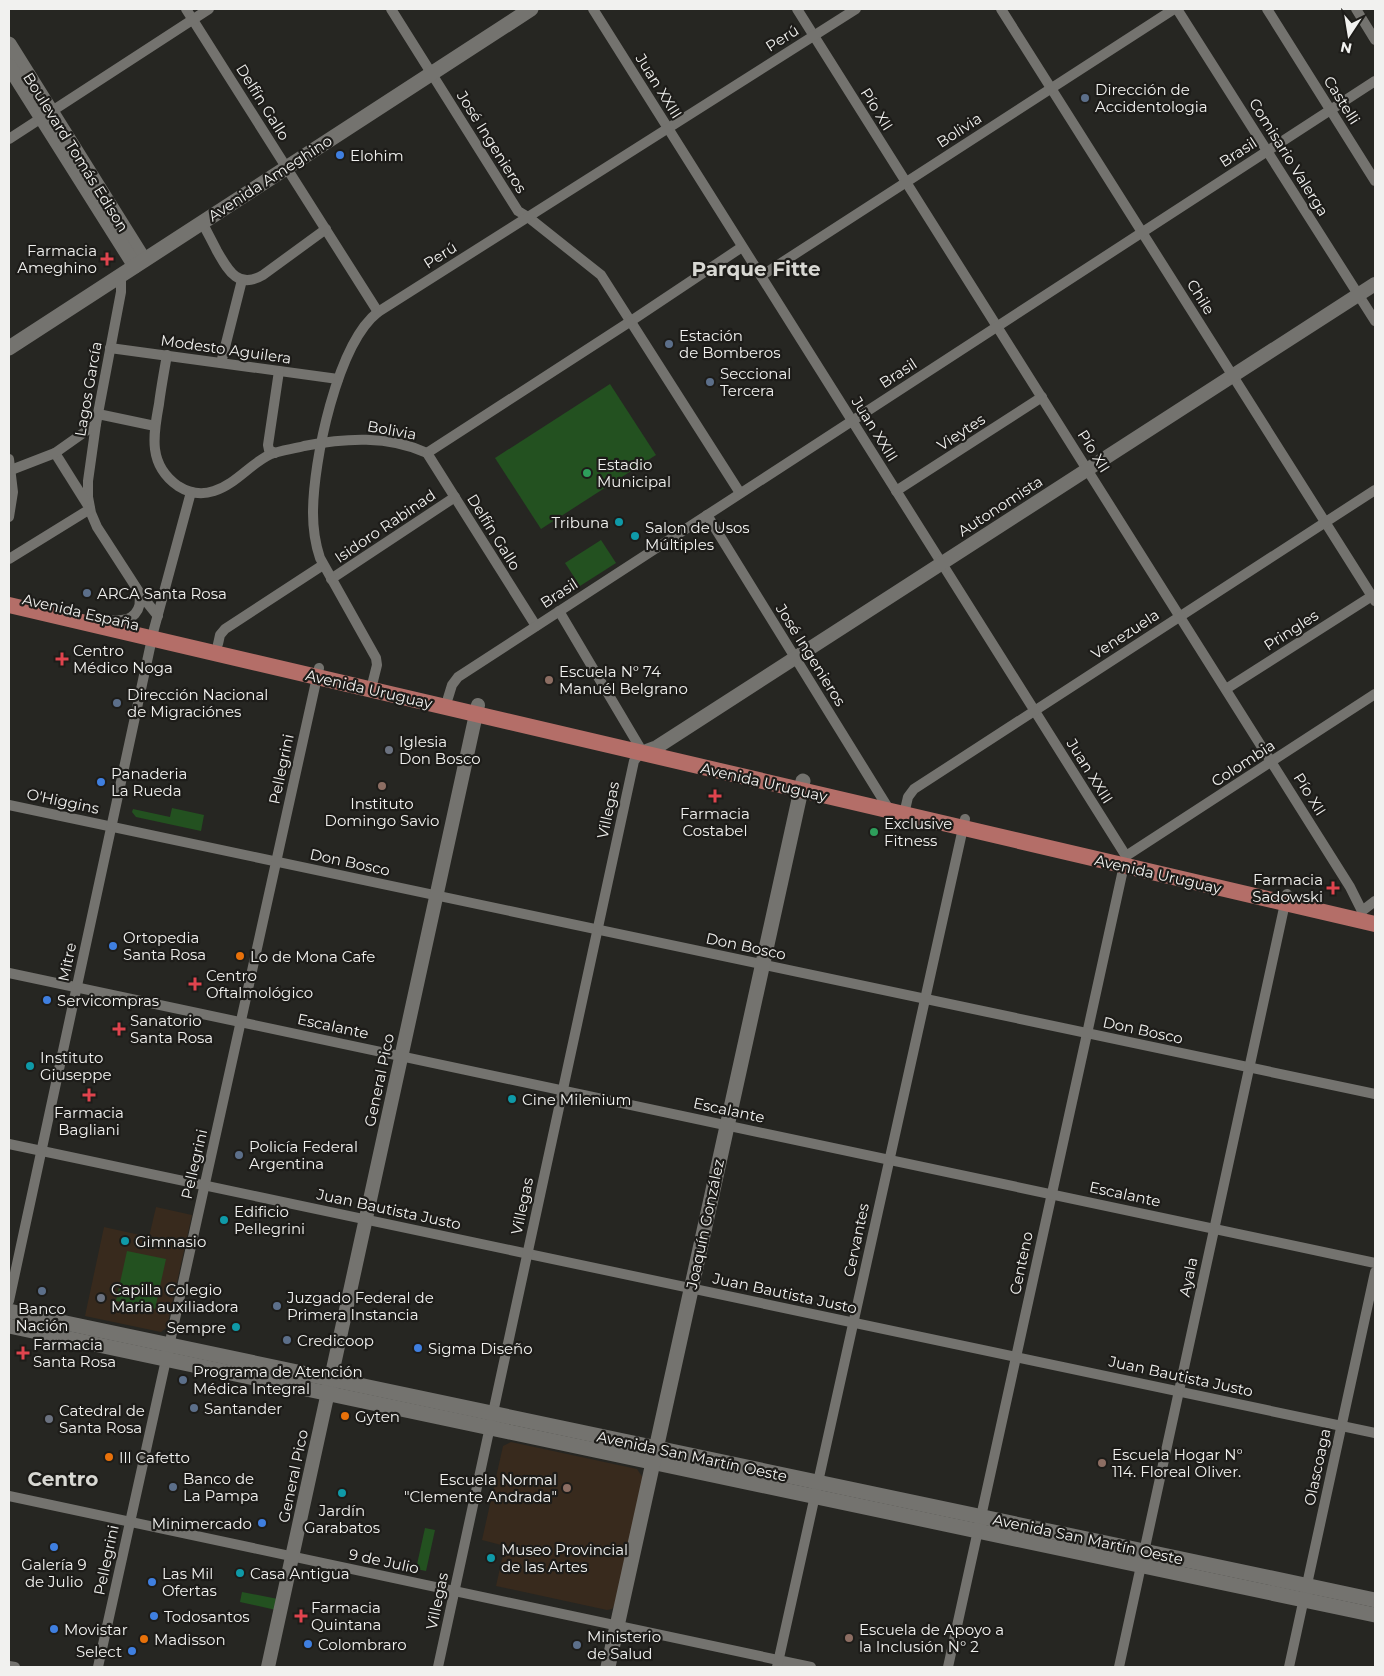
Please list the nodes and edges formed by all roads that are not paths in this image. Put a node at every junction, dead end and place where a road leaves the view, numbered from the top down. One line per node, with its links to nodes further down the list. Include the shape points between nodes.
1 (186, 9): 12 (street, Delfín Gallo)
2 (209, 9): 12 (street)
3 (391, 9): 17 (street, José Ingenieros)
4 (531, 9): 17 (main road, Avenida Ameghino)
5 (592, 9): 22 (street, Juan XXIII)
6 (797, 9): 13 (street, Pío XII)
7 (856, 9): 13 (street, Perú)
8 (1001, 9): 19 (street, Chile)
9 (1175, 9): 19 (street, Bolivia); 24 (street, Comisario Valerga)
10 (1267, 9): 20 (street, Castelli)
11 (1356, 9): 14 (street)
12 (193, 19): 21 (street); 25 (street, Delfín Gallo)
13 (814, 36): 22 (street, Perú); 27 (street, Pío XII)
14 (1375, 40)
15 (9, 44): 21 (main road, Boulevard Tomás Edison)
16 (9, 66): 21 (main road, Boulevard Tomás Edison)
17 (432, 73): 25 (main road, Avenida Ameghino); 28 (street, José Ingenieros, via 518,211)
18 (1375, 81): 20 (street, Brasil)
19 (1051, 88): 27 (street, Bolivia); 31 (street, Chile)
20 (1330, 110): 24 (street, Brasil); 26 (street, Castelli)
21 (46, 114): 23 (street); 33 (main road, Boulevard Tomás Edison)
22 (668, 128): 28 (street, Perú); 32 (street, Juan XXIII)
23 (9, 139)
24 (1267, 151): 31 (street, Brasil); 38 (street, Comisario Valerga)
25 (287, 167): 29 (main road, Avenida Ameghino); 30 (street, Delfín Gallo)
26 (1375, 181)
27 (906, 182): 35 (street, Bolivia); 42 (street, Pío XII)
28 (528, 217): 39 (street, Perú); 40 (street, José Ingenieros, via 601,275)
29 (202, 222): 33 (main road, Avenida Ameghino); 36 (street, via 228,269)
30 (326, 229): 36 (street, via 260,276); 39 (street, Delfín Gallo)
31 (1142, 232): 42 (street, Brasil); 48 (street, Chile)
32 (742, 247): 35 (street, Juan XXIII); 40 (street, Bolivia)
33 (139, 263): 34 (main road, Avenida Ameghino)
34 (121, 274): 43 (main road, Avenida Ameghino); 44 (street, Lagos García)
35 (761, 276): 52 (street, Juan XXIII)
36 (242, 280): 46 (street)
37 (1375, 284): 38 (street, Autonomista)
38 (1358, 294): 41 (street, Comisario Valerga); 48 (street, Autonomista)
39 (378, 312): 49 (street, Perú, via 359,333)
40 (631, 321): 57 (street, Bolivia); 64 (street, José Ingenieros)
41 (1375, 322)
42 (997, 326): 50 (street, Pío XII); 52 (street, Brasil)
43 (9, 348)
44 (110, 348): 45 (street, Modesto Aguilera); 51 (street, Lagos García)
45 (166, 356): 46 (street, Modesto Aguilera); 53 (street)
46 (221, 363): 47 (street, Modesto Aguilera)
47 (279, 371): 49 (street, Modesto Aguilera); 56 (street, via 268,445 269,450)
48 (1233, 376): 60 (street, Autonomista); 69 (street, Chile)
49 (338, 379): 54 (street, Perú)
50 (1042, 398): 60 (street, Pío XII); 62 (street, Vieytes)
51 (97, 419): 53 (street); 55 (street); 66 (street, Lagos García, via 88,484)
52 (852, 421): 62 (street, Juan XXIII); 64 (street, Brasil)
53 (155, 426): 63 (street, via 154,445 159,464 172,482)
54 (322, 443): 56 (street, Bolivia); 57 (street, Bolivia, via 348,439 375,440 402,444); 72 (street, Perú, via 315,474 313,512 315,540)
55 (55, 453): 59 (street); 66 (street, Lagos García)
56 (275, 453): 63 (street, Bolivia, via 217,490)
57 (427, 453): 65 (street, Delfín Gallo)
58 (9, 459): 59 (street)
59 (11, 470): 68 (street, via 13,492)
60 (1087, 470): 71 (street, Autonomista); 79 (street, Pío XII)
61 (1375, 490): 69 (street, Venezuela)
62 (896, 491): 71 (street, Juan XXIII)
63 (190, 492): 82 (street)
64 (740, 493): 67 (street, Brasil)
65 (455, 497): 73 (street, Isidoro Rabinad); 81 (street, Delfín Gallo)
66 (90, 509): 70 (street); 74 (street, Lagos García, via 97,527)
67 (707, 515): 78 (street, Brasil); 84 (street, José Ingenieros)
68 (9, 517)
69 (1325, 522): 76 (street, Chile); 79 (street, Venezuela)
70 (9, 559)
71 (942, 563): 84 (street, Autonomista); 92 (street, Juan XXIII)
72 (323, 565): 73 (street, Perú); 83 (street, Isidoro Rabinad, via 225,629)
73 (331, 579): 86 (street, Perú, via 375,656)
74 (139, 592): 80 (street, via 140,603 136,613 127,620); 82 (street, Lagos García)
75 (9, 596): 80 (main road, Avenida España)
76 (1373, 598): 88 (street, Pringles)
77 (9, 605): 82 (main road, Avenida España)
78 (560, 611): 81 (street, Brasil); 94 (street)
79 (1180, 616): 88 (street, Pío XII); 92 (street, Venezuela)
80 (115, 620): 82 (main road, Avenida España)
81 (536, 626): 90 (street, Brasil, via 456,678)
82 (154, 628): 83 (main road, Avenida Uruguay); 85 (main road, Avenida Uruguay); 100 (street, Mitre)
83 (218, 644): 85 (main road, Avenida Uruguay)
84 (795, 658): 93 (street, Autonomista); 98 (street, José Ingenieros)
85 (318, 673): 86 (main road, Avenida Uruguay); 87 (main road, Avenida Uruguay); 102 (street, Pellegrini)
86 (373, 681): 87 (main road, via 369,685); 90 (main road, Avenida Uruguay)
87 (350, 685): 91 (main road, Avenida Uruguay)
88 (1226, 689): 95 (street, Pío XII)
89 (1375, 694): 95 (street, Colombia)
90 (448, 698): 91 (main road, Avenida Uruguay)
91 (477, 710): 94 (main road, Avenida Uruguay); 103 (street, General Pico)
92 (1035, 711): 98 (street, Venezuela, via 914,790); 101 (street, Juan XXIII)
93 (657, 747): 94 (main road, Avenida Uruguay); 96 (main road, Avenida Uruguay)
94 (640, 748): 96 (main road, Avenida Uruguay); 107 (street, Villegas, via 634,761)
95 (1272, 762): 101 (street, Colombia); 106 (street, Pío XII)
96 (802, 786): 98 (main road, Avenida Uruguay); 108 (main road, Joaquín González)
97 (9, 805): 100 (street, O'Higgins)
98 (896, 807): 99 (main road, Avenida Uruguay)
99 (964, 823): 101 (main road, Avenida Uruguay); 111 (street, Cervantes)
100 (111, 826): 102 (street, Don Bosco); 110 (street, Mitre)
101 (1125, 861): 104 (main road, Avenida Uruguay); 113 (street, Centeno)
102 (276, 862): 103 (street, Don Bosco); 112 (street, Pellegrini)
103 (436, 895): 107 (street, Don Bosco); 114 (street, General Pico)
104 (1286, 898): 106 (main road, Avenida Uruguay); 115 (street, Ayala)
105 (1375, 901): 106 (street)
106 (1368, 918)
107 (598, 930): 108 (street, Don Bosco); 116 (street, Villegas)
108 (762, 964): 111 (street, Don Bosco); 118 (main road, Joaquín González)
109 (9, 973): 110 (street, Escalante)
110 (77, 987): 112 (street, Escalante); 120 (street, Mitre)
111 (925, 999): 113 (street, Don Bosco); 121 (street, Cervantes)
112 (241, 1022): 114 (street, Escalante); 122 (street, Pellegrini)
113 (1087, 1033): 115 (street, Don Bosco); 123 (street, Centeno)
114 (401, 1056): 116 (street, Escalante); 124 (street, General Pico)
115 (1249, 1068): 117 (street, Don Bosco); 125 (street, Ayala)
116 (563, 1090): 118 (street, Escalante); 126 (street, Villegas)
117 (1375, 1094)
118 (727, 1125): 121 (street, Escalante); 129 (main road, Joaquín González)
119 (9, 1144): 120 (street, Juan Bautista Justo)
120 (41, 1150): 122 (street, Juan Bautista Justo); 130 (street, Mitre)
121 (890, 1160): 123 (street, Escalante); 132 (street, Cervantes)
122 (205, 1185): 124 (street, Juan Bautista Justo); 134 (street, Pellegrini)
123 (1052, 1194): 125 (street, Escalante); 135 (street, Centeno)
124 (366, 1219): 126 (street, Juan Bautista Justo); 136 (street, General Pico)
125 (1214, 1229): 127 (street, Escalante); 137 (street, Ayala)
126 (528, 1253): 129 (street, Juan Bautista Justo); 138 (street, Villegas)
127 (1375, 1263)
128 (1375, 1272): 139 (street, Olascoaga)
129 (691, 1288): 132 (street, Juan Bautista Justo); 141 (main road, Joaquín González)
130 (9, 1301)
131 (9, 1311): 134 (main road, Avenida San Martín Oeste)
132 (854, 1322): 135 (street, Juan Bautista Justo); 142 (street, Cervantes)
133 (9, 1326): 134 (main road, Avenida San Martín Oeste)
134 (168, 1352): 136 (main road, Avenida San Martín Oeste); 144 (street, Pellegrini)
135 (1016, 1357): 137 (street, Juan Bautista Justo); 145 (street, Centeno)
136 (329, 1386): 138 (main road, Avenida San Martín Oeste); 146 (street, General Pico)
137 (1179, 1391): 139 (street, Juan Bautista Justo); 147 (street, Ayala)
138 (491, 1421): 141 (main road, Avenida San Martín Oeste); 148 (street, Villegas)
139 (1342, 1426): 140 (street, Juan Bautista Justo); 149 (street, Olascoaga)
140 (1375, 1433)
141 (654, 1455): 142 (main road, Avenida San Martín Oeste); 152 (main road, Joaquín González)
142 (816, 1490): 145 (main road, Avenida San Martín Oeste); 153 (street, Cervantes)
143 (9, 1496): 144 (street, 9 de Julio)
144 (130, 1522): 146 (street, 9 de Julio); 156 (street, Pellegrini)
145 (979, 1524): 147 (main road, Avenida San Martín Oeste); 161 (street, Centeno)
146 (292, 1556): 148 (street, 9 de Julio); 157 (street, General Pico)
147 (1142, 1558): 149 (main road, Avenida San Martín Oeste); 162 (street, Ayala)
148 (454, 1591): 152 (street, 9 de Julio); 158 (street, Villegas)
149 (1305, 1593): 150 (main road, Avenida San Martín Oeste); 151 (main road, Avenida San Martín Oeste); 163 (street, Olascoaga)
150 (1375, 1600)
151 (1375, 1615)
152 (617, 1626): 153 (street, 9 de Julio); 159 (main road, Joaquín González)
153 (778, 1664): 160 (street, 9 de Julio)
154 (9, 1666): 155 (street)
155 (15, 1667)
156 (98, 1667)
157 (268, 1667)
158 (438, 1667)
159 (608, 1667)
160 (811, 1667)
161 (948, 1667)
162 (1119, 1667)
163 (1289, 1667)

